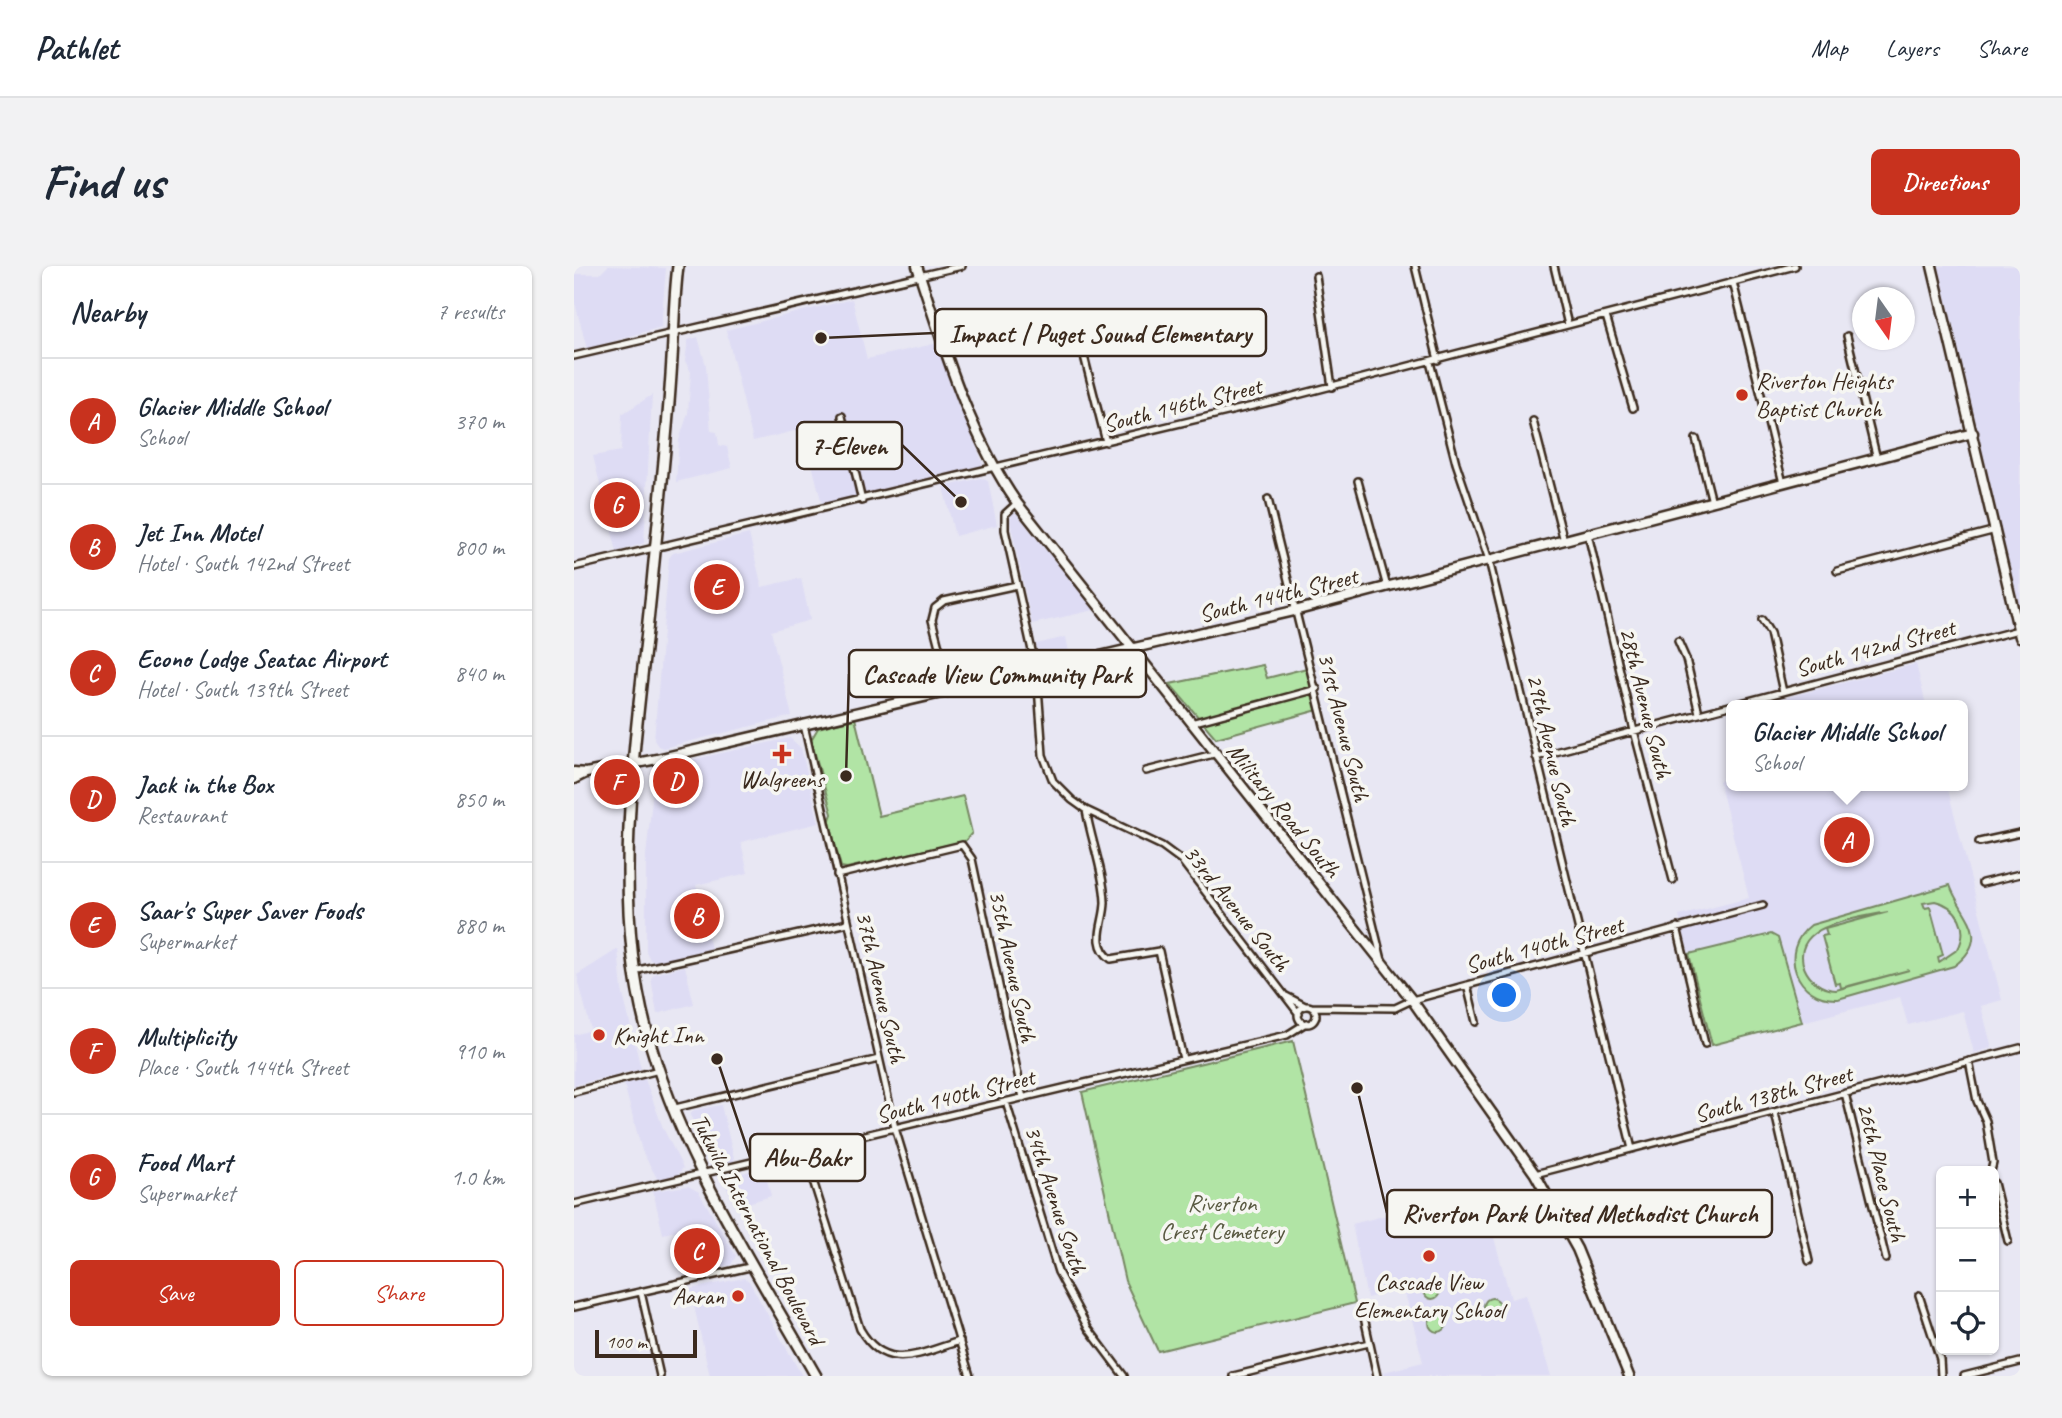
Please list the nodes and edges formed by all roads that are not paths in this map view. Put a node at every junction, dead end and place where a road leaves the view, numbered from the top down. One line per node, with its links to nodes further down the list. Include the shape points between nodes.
1 (678, 266): 15 (main road, Tukwila International Boulevard)
2 (917, 266): 9 (street, Military Road South)
3 (962, 266): 9 (street)
4 (1415, 266): 19 (street)
5 (1554, 266): 14 (street)
6 (1753, 266): 11 (street)
7 (1795, 266): 11 (street, South 146th Street)
8 (1932, 266): 25 (street)
9 (920, 276): 15 (street); 29 (street, Military Road South, via 970,419)
10 (1316, 276): 21 (street)
11 (1756, 276): 12 (street, South 146th Street)
12 (1733, 282): 13 (street, South 146th Street); 31 (street)
13 (1606, 316): 14 (street, South 146th Street); 22 (street)
14 (1568, 325): 19 (street, South 146th Street)
15 (673, 333): 18 (street); 39 (main road, Tukwila International Boulevard)
16 (1847, 336): 28 (street)
17 (1083, 352): 27 (street)
18 (574, 356)
19 (1438, 360): 20 (street, South 146th Street)
20 (1430, 362): 21 (street, South 146th Street); 40 (street, 29th Avenue South, via 1456,463)
21 (1332, 387): 27 (street, South 146th Street)
22 (1633, 408)
23 (842, 416): 33 (street)
24 (1533, 421): 38 (street)
25 (1973, 433): 28 (street, South 144th Street); 36 (street)
26 (1696, 439): 34 (street)
27 (1106, 442): 29 (street, South 146th Street)
28 (1877, 459): 31 (street, South 144th Street)
29 (994, 469): 33 (street, South 146th Street); 35 (street, Military Road South)
30 (1357, 481): 44 (street)
31 (1783, 483): 34 (street, South 144th Street)
32 (1268, 499): 45 (street, 31st Avenue South)
33 (862, 501): 39 (street, South 146th Street)
34 (1712, 502): 37 (street, South 144th Street)
35 (1017, 503): 43 (street, via 1004,519); 49 (street, Military Road South)
36 (1996, 530): 42 (street); 47 (street)
37 (1588, 534): 38 (street, South 144th Street); 59 (street, 28th Avenue South)
38 (1564, 541): 40 (street, South 144th Street)
39 (655, 550): 41 (street, South 146th Street); 62 (main road, Tukwila International Boulevard)
40 (1489, 560): 44 (street, South 144th Street); 61 (street, 29th Avenue South)
41 (574, 568)
42 (1837, 571)
43 (1017, 585): 50 (street); 52 (street, via 944,601 935,608 932,620)
44 (1387, 587): 45 (street, South 144th Street)
45 (1298, 610): 49 (street, South 144th Street); 51 (street, 31st Avenue South)
46 (1762, 620): 53 (street, via 1770,633)
47 (2019, 632): 53 (street, South 142nd Street)
48 (1678, 641): 56 (street)
49 (1133, 651): 50 (street, South 144th Street); 57 (street, Military Road South)
50 (1037, 673): 52 (street, South 144th Street); 67 (street, via 1047,769 1061,791)
51 (1317, 689): 57 (street); 78 (street, 31st Avenue South)
52 (951, 692): 58 (street, South 144th Street)
53 (1783, 692): 54 (street, South 142nd Street)
54 (1751, 700)
55 (1726, 706): 56 (street, South 142nd Street)
56 (1699, 713): 59 (street, South 142nd Street)
57 (1190, 723): 60 (street, Military Road South)
58 (804, 724): 62 (street, South 144th Street); 71 (street, 37th Avenue South)
59 (1634, 731): 61 (street, South 142nd Street); 72 (street, 28th Avenue South)
60 (1214, 754): 63 (street); 78 (street, Military Road South)
61 (1536, 757): 77 (street, 29th Avenue South)
62 (635, 763): 65 (street, South 144th Street); 79 (main road, Tukwila International Boulevard, via 628,876)
63 (1146, 771)
64 (574, 772): 65 (street, South 144th Street)
65 (586, 773): 66 (street, South 144th Street)
66 (574, 779)
67 (1086, 810): 81 (street, 33rd Avenue South, via 1181,860); 91 (street, via 1105,902 1098,933 1105,955 1111,959 1159,951)
68 (2020, 833): 69 (street)
69 (1979, 842)
70 (2020, 874): 73 (street)
71 (837, 875): 75 (street, 37th Avenue South); 96 (street, 35th Avenue South, via 962,845 972,859)
72 (1673, 880)
73 (1982, 883)
74 (1763, 905): 76 (street, South 140th Street)
75 (848, 923): 79 (street); 90 (street, 37th Avenue South)
76 (1677, 927): 77 (street, South 140th Street); 88 (street)
77 (1583, 952): 80 (street, South 140th Street); 101 (street, 29th Avenue South)
78 (1383, 963): 82 (street, Military Road South)
79 (634, 971): 93 (main road, Tukwila International Boulevard)
80 (1467, 985): 82 (street, South 140th Street); 87 (street)
81 (1283, 994): 83 (street, 33rd Avenue South); 86 (street, 33rd Avenue South)
82 (1412, 1000): 84 (street, South 140th Street, via 1395,1008); 105 (street, Military Road South)
83 (1308, 1007): 84 (street, South 140th Street); 85 (street); 86 (street)
84 (1334, 1008): 85 (street, South 140th Street)
85 (1316, 1014): 86 (street, via 1314,1021)
86 (1301, 1021): 91 (street, South 140th Street, via 1287,1035)
87 (1476, 1022)
88 (1705, 1044)
89 (2020, 1048): 92 (street, South 138th Street)
90 (879, 1059): 98 (street); 100 (street, 37th Avenue South)
91 (1183, 1059): 96 (street, South 140th Street)
92 (1969, 1061): 95 (street, South 138th Street); 103 (street, via 1986,1121)
93 (659, 1070): 94 (street); 98 (main road, Tukwila International Boulevard)
94 (574, 1092)
95 (1845, 1093): 99 (street, South 138th Street); 109 (street, 26th Place South)
96 (1023, 1098): 97 (street, South 140th Street)
97 (1006, 1102): 100 (street, South 140th Street); 123 (street, 34th Avenue South, via 1058,1272 1088,1328)
98 (671, 1109): 104 (main road, Tukwila International Boulevard)
99 (1775, 1112): 101 (street, South 138th Street); 110 (street)
100 (895, 1128): 102 (street, South 140th Street); 116 (street, 37th Avenue South)
101 (1632, 1149): 105 (street, South 138th Street)
102 (804, 1152): 104 (street, South 140th Street); 116 (street, via 860,1329 875,1349 906,1357)
103 (1992, 1166)
104 (702, 1174): 106 (street, South 140th Street); 111 (main road, Tukwila International Boulevard)
105 (1535, 1174): 126 (street, Military Road South, via 1577,1249)
106 (574, 1204)
107 (1999, 1204): 108 (street)
108 (2008, 1241)
109 (1886, 1259)
110 (1809, 1261)
111 (754, 1266): 112 (street); 121 (main road, Tukwila International Boulevard)
112 (641, 1292): 114 (street); 120 (street)
113 (1919, 1295): 127 (street)
114 (574, 1307)
115 (1362, 1308): 117 (street)
116 (960, 1341): 122 (street, 37th Avenue South)
117 (1369, 1343): 124 (street); 125 (street)
118 (2020, 1362): 119 (street)
119 (1983, 1374): 128 (street)
120 (660, 1376)
121 (816, 1376)
122 (970, 1376)
123 (1124, 1376)
124 (1233, 1376)
125 (1377, 1376)
126 (1629, 1376)
127 (1941, 1376)
128 (1964, 1376)

